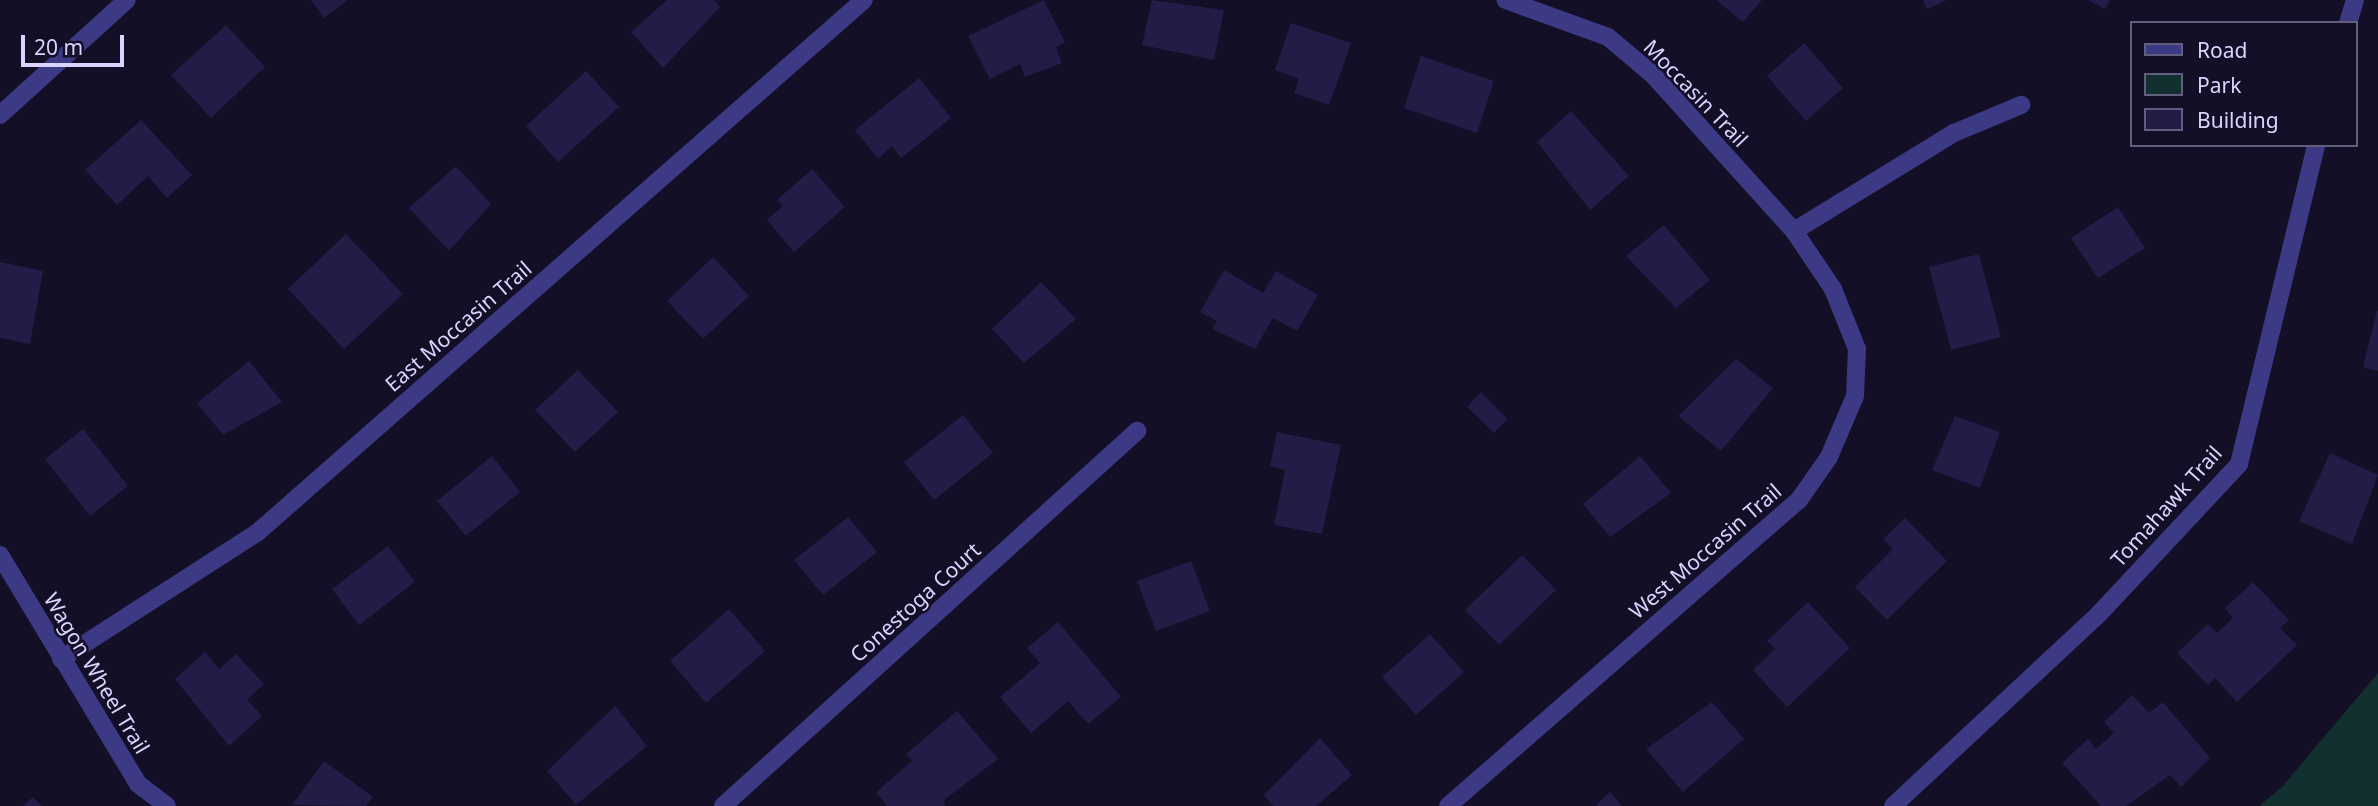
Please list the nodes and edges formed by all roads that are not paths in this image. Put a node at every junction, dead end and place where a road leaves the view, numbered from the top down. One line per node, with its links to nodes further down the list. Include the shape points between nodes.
1 (127, 0): 7 (street)
2 (864, 0): 12 (street, East Moccasin Trail, via 258,532)
3 (1506, 0): 9 (street, Moccasin Trail, via 1608,37 1652,74)
4 (2355, 0): 5 (street)
5 (2349, 21)
6 (2021, 105): 9 (street, via 1954,133)
7 (0, 115)
8 (2316, 147): 16 (street, Tomahawk Trail, via 2239,464 2097,616)
9 (1794, 232): 15 (street, West Moccasin Trail, via 1833,289 1857,349 1855,397 1829,457 1799,500)
10 (1137, 431): 14 (street, Conestoga Court)
11 (0, 555): 12 (street, Wagon Wheel Trail)
12 (61, 659): 13 (street, Wagon Wheel Trail, via 138,784)
13 (167, 806)
14 (723, 806)
15 (1448, 806)
16 (1894, 806)

